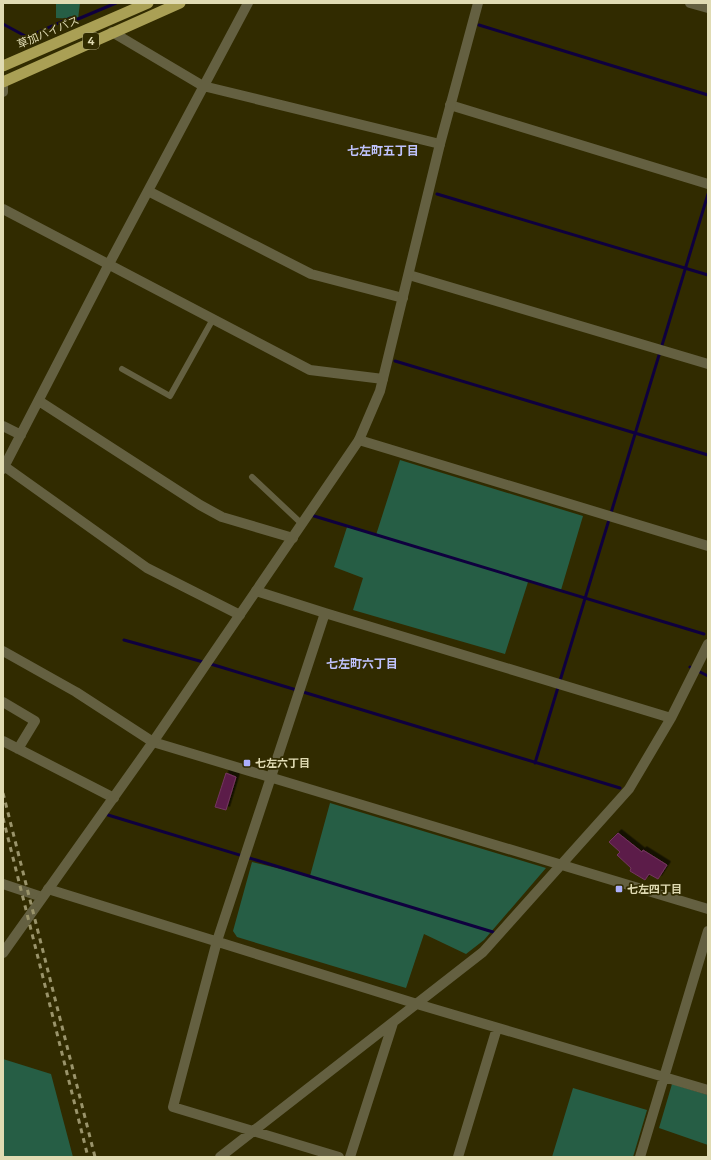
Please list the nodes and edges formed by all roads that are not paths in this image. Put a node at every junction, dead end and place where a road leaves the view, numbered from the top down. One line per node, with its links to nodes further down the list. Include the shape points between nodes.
1 (148, 3): 8 (highway, 草加バイパス / 4)
2 (180, 3): 7 (highway, 4)
3 (248, 3): 10 (street)
4 (478, 3): 12 (street)
5 (690, 3): 6 (street)
6 (708, 8)
7 (112, 32): 9 (highway, 4); 10 (street)
8 (3, 66)
9 (3, 83): 11 (street)
10 (203, 86): 13 (street); 15 (street)
11 (3, 92)
12 (450, 106): 13 (street); 14 (street)
13 (440, 144): 18 (street)
14 (708, 184)
15 (148, 191): 17 (street); 19 (street, via 311,274)
16 (3, 209): 17 (street)
17 (108, 264): 20 (street); 24 (street)
18 (409, 276): 19 (street); 21 (street)
19 (403, 298): 23 (street)
20 (213, 319): 22 (lane, via 170,396); 23 (street, via 310,370)
21 (708, 364)
22 (122, 369)
23 (383, 379): 27 (street)
24 (39, 401): 26 (street); 31 (street, via 222,517)
25 (3, 426): 26 (street)
26 (20, 435): 28 (street)
27 (359, 440): 30 (street); 32 (street)
28 (4, 468): 35 (street, via 147,568)
29 (252, 477): 30 (lane)
30 (302, 524): 31 (street)
31 (293, 538): 33 (street)
32 (708, 546)
33 (256, 591): 34 (street); 35 (street)
34 (324, 613): 39 (street); 43 (street)
35 (240, 615): 41 (street)
36 (708, 644): 39 (street)
37 (3, 651): 41 (street, via 76,692)
38 (3, 702): 42 (street, via 35,721)
39 (671, 718): 45 (street, via 629,789)
40 (3, 741): 42 (street)
41 (153, 742): 43 (street); 44 (street)
42 (18, 749): 44 (street)
43 (270, 777): 45 (street); 50 (street)
44 (114, 798): 47 (street)
45 (562, 865): 48 (street); 52 (street, via 483,952)
46 (3, 884): 47 (street)
47 (45, 893): 50 (street); 51 (street)
48 (708, 909)
49 (708, 931): 55 (street)
50 (217, 941): 52 (street); 57 (street, via 173,1107)
51 (3, 953)
52 (417, 1004): 53 (street); 54 (street)
53 (393, 1023): 57 (street); 60 (street)
54 (497, 1028): 55 (street); 61 (street)
55 (664, 1077): 56 (street); 62 (street)
56 (708, 1090)
57 (253, 1132): 58 (street); 59 (street)
58 (220, 1157)
59 (339, 1157)
60 (350, 1157)
61 (458, 1157)
62 (640, 1157)

